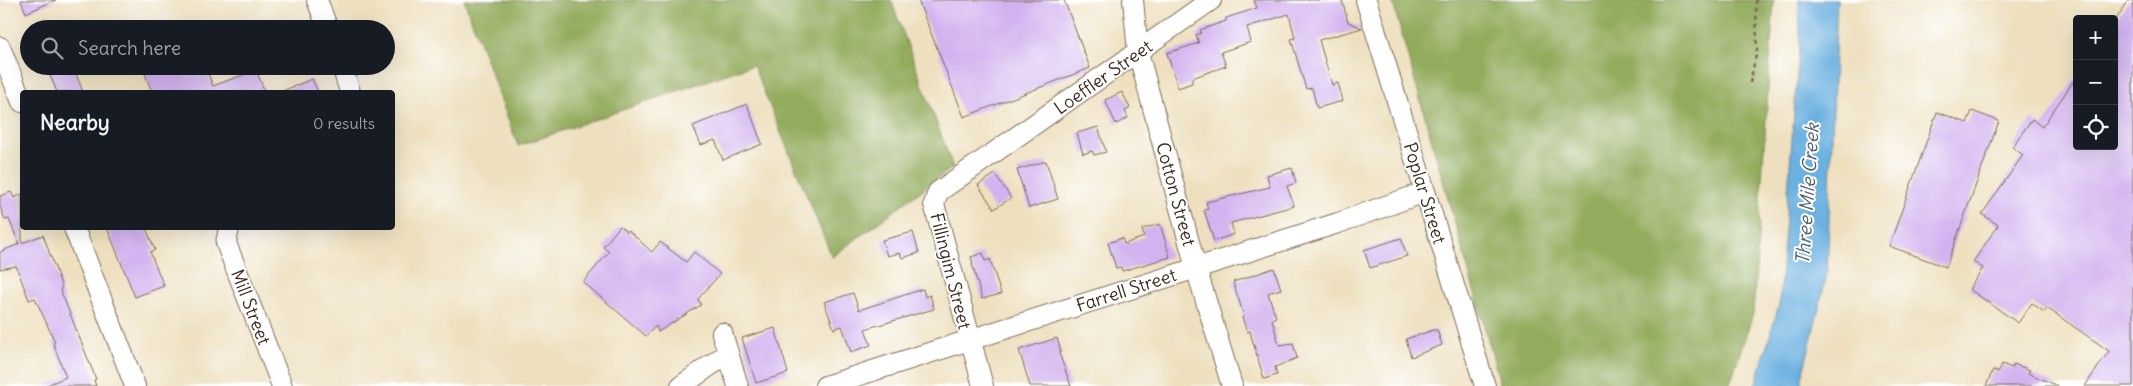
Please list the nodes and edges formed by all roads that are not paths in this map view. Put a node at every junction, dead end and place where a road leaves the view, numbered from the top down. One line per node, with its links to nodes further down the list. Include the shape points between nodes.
1 (317, 0): 5 (street)
2 (1133, 0): 7 (street, Cotton Street)
3 (1211, 0): 7 (street, Loeffler Street)
4 (1366, 0): 12 (street, Poplar Street)
5 (325, 20)
6 (0, 47): 10 (street)
7 (1138, 52): 11 (street, Loeffler Street); 15 (street, Cotton Street)
8 (345, 75): 9 (street)
9 (349, 90)
10 (20, 97)
11 (994, 153): 17 (street, Fillingim Street, via 938,192 934,204)
12 (1425, 192): 15 (street, Farrell Street); 26 (street, Poplar Street)
13 (75, 230): 19 (street)
14 (229, 230): 20 (street, Mill Street, via 226,243)
15 (1196, 268): 17 (street, Farrell Street); 25 (street, Cotton Street)
16 (722, 334): 18 (street)
17 (969, 340): 23 (street, Farrell Street); 24 (street, Fillingim Street)
18 (728, 353): 21 (street); 22 (street)
19 (134, 386)
20 (282, 386)
21 (681, 386)
22 (738, 386)
23 (825, 386)
24 (983, 386)
25 (1232, 386)
26 (1484, 386)

